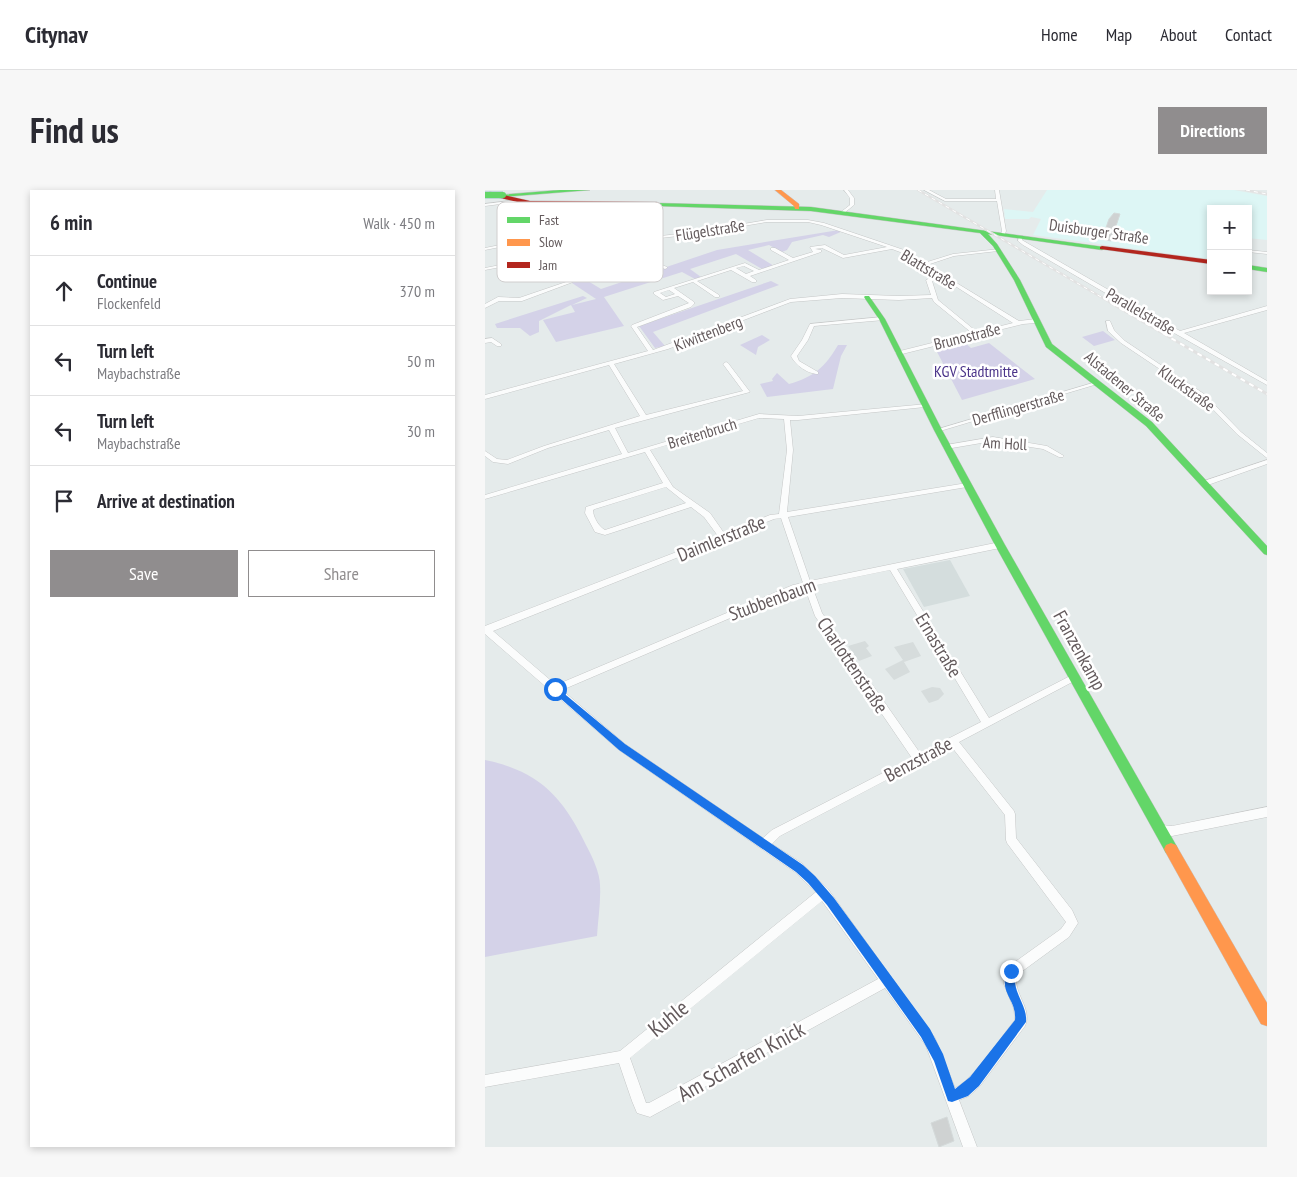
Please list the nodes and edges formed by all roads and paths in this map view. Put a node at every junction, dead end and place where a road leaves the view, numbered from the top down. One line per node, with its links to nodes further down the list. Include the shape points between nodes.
1 (587, 190): 6 (main road)
2 (778, 190): 13 (main road)
3 (846, 190): 14 (street, via 852,198 852,205)
4 (926, 190): 8 (street, via 945,200)
5 (997, 190): 8 (street)
6 (491, 193): 7 (main road, Duisburger Straße)
7 (516, 196): 9 (main road, Duisburger Straße); 11 (street)
8 (999, 200): 17 (street)
9 (646, 202)
10 (663, 203): 12 (main road, Duisburger Straße)
11 (485, 205)
12 (775, 208): 13 (main road, Duisburger Straße); 15 (street)
13 (797, 208): 14 (main road, Duisburger Straße)
14 (843, 213): 16 (main road, Duisburger Straße)
15 (775, 221): 18 (street, Flügelstraße); 21 (street, Blattstraße, via 818,222)
16 (982, 232): 17 (main road, Duisburger Straße); 22 (main road, Alstadener Straße)
17 (1003, 234): 19 (main road, Duisburger Straße)
18 (663, 237)
19 (1021, 237): 26 (main road, Duisburger Straße); 50 (street, Parallelstraße, via 1020,241)
20 (773, 248): 25 (street)
21 (891, 248): 25 (street, via 843,257 827,248); 27 (street, Blattstraße)
22 (998, 250): 27 (street); 47 (main road, Alstadener Straße, via 1017,280)
23 (1252, 251): 24 (street)
24 (1267, 253)
25 (793, 260): 31 (street)
26 (1207, 261)
27 (924, 264): 33 (street, Blattstraße)
28 (732, 268): 31 (street, via 745,264); 32 (street); 34 (street)
29 (1252, 268): 30 (main road)
30 (1267, 270)
31 (759, 272): 32 (street)
32 (746, 276): 35 (street)
33 (940, 276): 42 (street, via 929,280); 49 (street, Blattstraße)
34 (693, 281): 38 (street); 41 (street)
35 (754, 281)
36 (570, 282): 44 (street, via 520,300 498,300)
37 (649, 288): 39 (street)
38 (670, 288): 39 (street); 40 (street)
39 (656, 293): 40 (street, via 665,299)
40 (679, 294): 54 (street, via 691,304 634,326)
41 (717, 296)
42 (934, 296): 43 (street, Kiwittenberg); 51 (street)
43 (867, 297): 46 (main road, Franzenkamp); 54 (street, Kiwittenberg, via 842,296 788,302)
44 (485, 306)
45 (1267, 308): 50 (street)
46 (882, 319): 55 (main road, Franzenkamp); 58 (street, via 811,326 794,356 797,362)
47 (1036, 321): 49 (street, Brunostraße); 59 (main road, Alstadener Straße, via 1050,346)
48 (1108, 322): 72 (street, Kluckstraße, via 1118,338 1202,395)
49 (1019, 324): 51 (street, Brunostraße)
50 (1178, 333): 60 (street, Parallelstraße)
51 (976, 334): 55 (street, Brunostraße)
52 (485, 341): 53 (street)
53 (499, 345)
54 (652, 352): 56 (street, Kiwittenberg)
55 (899, 353): 62 (main road, Franzenkamp)
56 (610, 363): 61 (street, Kiwittenberg); 63 (street)
57 (726, 364): 63 (street, via 747,392)
58 (816, 373)
59 (1098, 383): 66 (street, Derfflingerstraße); 75 (main road, Alstadener Straße, via 1149,424)
60 (1267, 383)
61 (485, 397)
62 (925, 406): 64 (street, Breitenbruch); 66 (main road, Franzenkamp)
63 (644, 417): 65 (street)
64 (787, 418): 68 (street, Breitenbruch, via 759,416); 79 (street, Charlottenstraße, via 790,450)
65 (611, 427): 69 (street, via 508,462 495,461); 70 (street)
66 (938, 430): 67 (main road, Franzenkamp)
67 (946, 447): 71 (street, Am Holl, via 993,439 1045,447); 76 (main road, Franzenkamp)
68 (646, 449): 70 (street, Breitenbruch); 74 (street)
69 (485, 453)
70 (626, 455): 77 (street, Breitenbruch)
71 (1061, 456)
72 (1267, 456)
73 (1267, 462): 75 (street)
74 (667, 484): 78 (street); 78 (street, via 592,507 589,513 599,530 605,533)
75 (1203, 484): 82 (main road, Alstadener Straße)
76 (967, 485): 79 (street, Daimlerstraße); 81 (main road, Franzenkamp)
77 (485, 497)
78 (691, 504): 80 (street, via 709,517)
79 (783, 514): 80 (street, Daimlerstraße); 84 (street, Charlottenstraße)
80 (723, 537): 85 (street, Daimlerstraße)
81 (1000, 545): 83 (street, Stubbenbaum); 86 (main road, Franzenkamp)
82 (1267, 552)
83 (892, 567): 84 (street, Stubbenbaum); 88 (street, Ernastraße)
84 (807, 584): 87 (street, Stubbenbaum); 90 (street, Charlottenstraße, via 819,616)
85 (485, 630): 87 (street)
86 (1075, 677): 88 (street, Benzstraße); 92 (main road, Franzenkamp)
87 (555, 689): 93 (street, via 622,747)
88 (987, 723): 89 (street, Benzstraße)
89 (953, 741): 90 (street, Benzstraße); 99 (street, via 1011,814 1011,840 1072,923 1065,933 1011,971 1009,986 1021,1014 1021,1022 975,1081 964,1092)
90 (918, 759): 93 (street, Benzstraße, via 776,833)
91 (1267, 812): 92 (street, via 1172,831)
92 (1161, 830): 96 (main road, Franzenkamp)
93 (764, 844): 94 (street, via 799,868)
94 (824, 893): 95 (street); 97 (street, Kuhle)
95 (887, 980): 97 (street, Am Scharfen Knick, via 650,1110 643,1108 638,1101); 99 (street, via 931,1042)
96 (1267, 1018)
97 (623, 1056): 98 (street, Kuhle)
98 (485, 1081)
99 (952, 1096): 100 (street)
100 (970, 1147)

